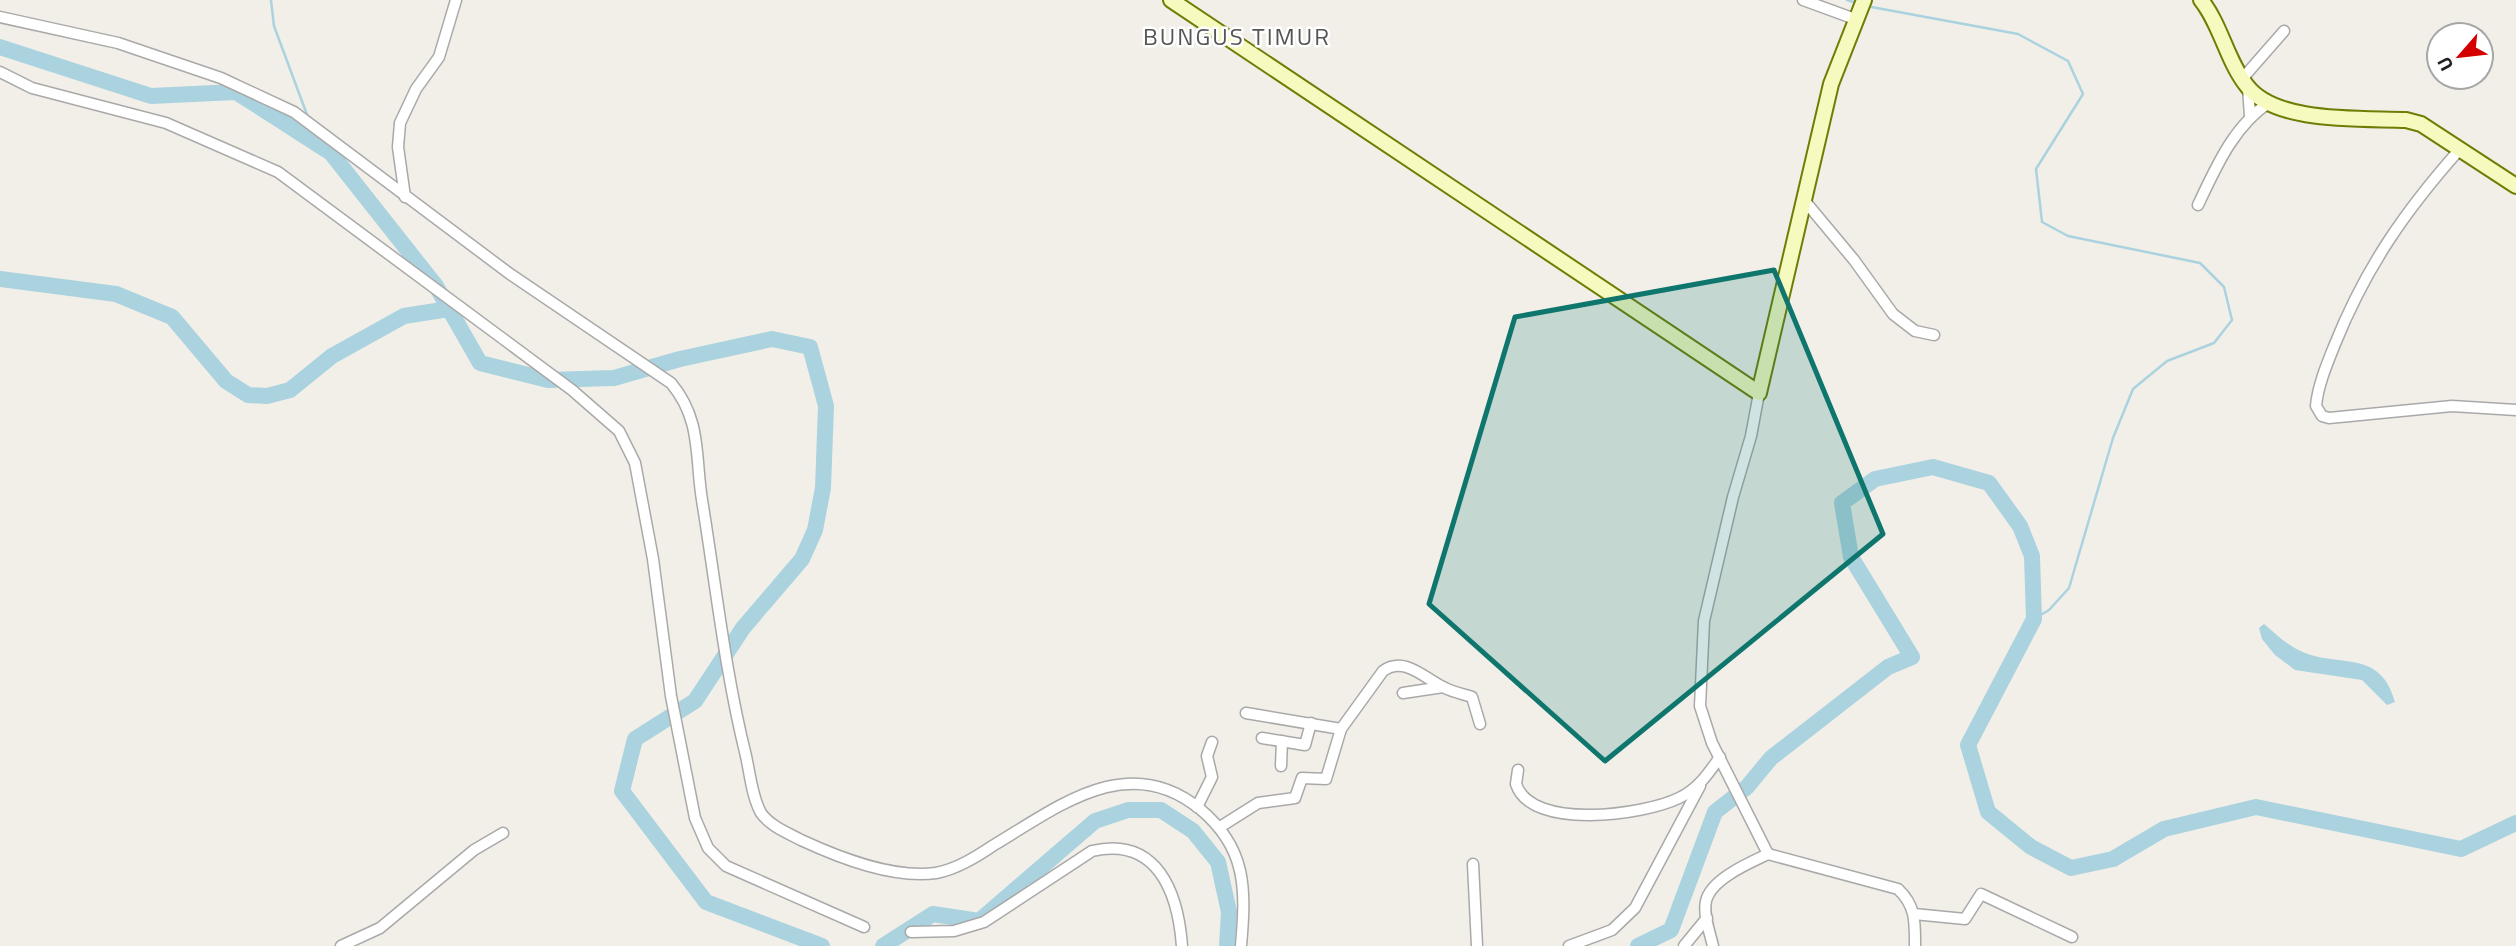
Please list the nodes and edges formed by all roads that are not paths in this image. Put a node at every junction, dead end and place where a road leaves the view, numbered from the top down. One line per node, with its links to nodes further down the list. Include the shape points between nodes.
1 (456, 0): 15 (street, via 439,57 416,89 400,123)
2 (1171, 0): 19 (street)
3 (1803, 0): 7 (street)
4 (1864, 0): 7 (street)
5 (2203, 1): 10 (street)
6 (0, 17): 15 (street, via 118,43 221,78 294,112)
7 (1856, 17): 16 (street, via 1831,83)
8 (2284, 31): 10 (street)
9 (0, 72): 41 (street, via 32,88 166,123 255,160 298,185 619,430 635,463 695,818 715,857 736,871)
10 (2245, 84): 11 (street); 12 (street)
11 (2270, 102): 12 (street); 13 (street, via 2296,114 2406,120 2437,132)
12 (2249, 116): 17 (street)
13 (2460, 149): 14 (street); 20 (street, via 2381,249 2356,294 2323,376 2316,407 2329,418 2452,406)
14 (2516, 186)
15 (404, 197): 34 (street, via 573,319 662,375 686,402 695,426 730,678 758,806 776,827 810,844 887,870 935,873 971,860 1076,795 1141,784)
16 (1804, 200): 18 (street, via 1893,314 1915,331); 19 (street)
17 (2197, 205)
18 (1934, 335)
19 (1759, 393): 30 (street, via 1704,621 1700,706)
20 (2516, 410)
21 (1443, 687): 22 (street); 25 (street, via 1472,697); 26 (street, via 1416,670 1388,667)
22 (1403, 693)
23 (1247, 713): 24 (street)
24 (1311, 723): 26 (street); 28 (street, via 1307,744)
25 (1480, 724)
26 (1341, 729): 35 (street, via 1326,779 1303,778 1295,798 1258,803)
27 (1262, 738): 28 (street)
28 (1282, 741): 31 (street)
29 (1212, 742): 34 (street, via 1208,756 1212,774)
30 (1720, 757): 33 (street); 37 (street)
31 (1281, 766)
32 (1518, 771): 33 (street, via 1516,784 1526,801 1557,814 1643,809 1680,798)
33 (1702, 783): 48 (street, via 1635,908 1612,929)
34 (1198, 806): 35 (street)
35 (1220, 827): 46 (street, via 1240,866)
36 (503, 833): 44 (street, via 474,850 380,928)
37 (1768, 854): 39 (street, via 1898,889); 40 (street, via 1713,888 1705,902)
38 (1473, 864): 47 (street)
39 (1914, 914): 43 (street, via 1965,919 1982,894); 51 (street)
40 (1707, 918): 49 (street); 50 (street)
41 (864, 927)
42 (911, 932): 45 (street, via 954,931 984,922 1092,851 1112,847 1153,862 1169,886)
43 (2072, 937)
44 (341, 946)
45 (1182, 946)
46 (1241, 946)
47 (1477, 946)
48 (1569, 946)
49 (1684, 946)
50 (1713, 946)
51 (1915, 946)

